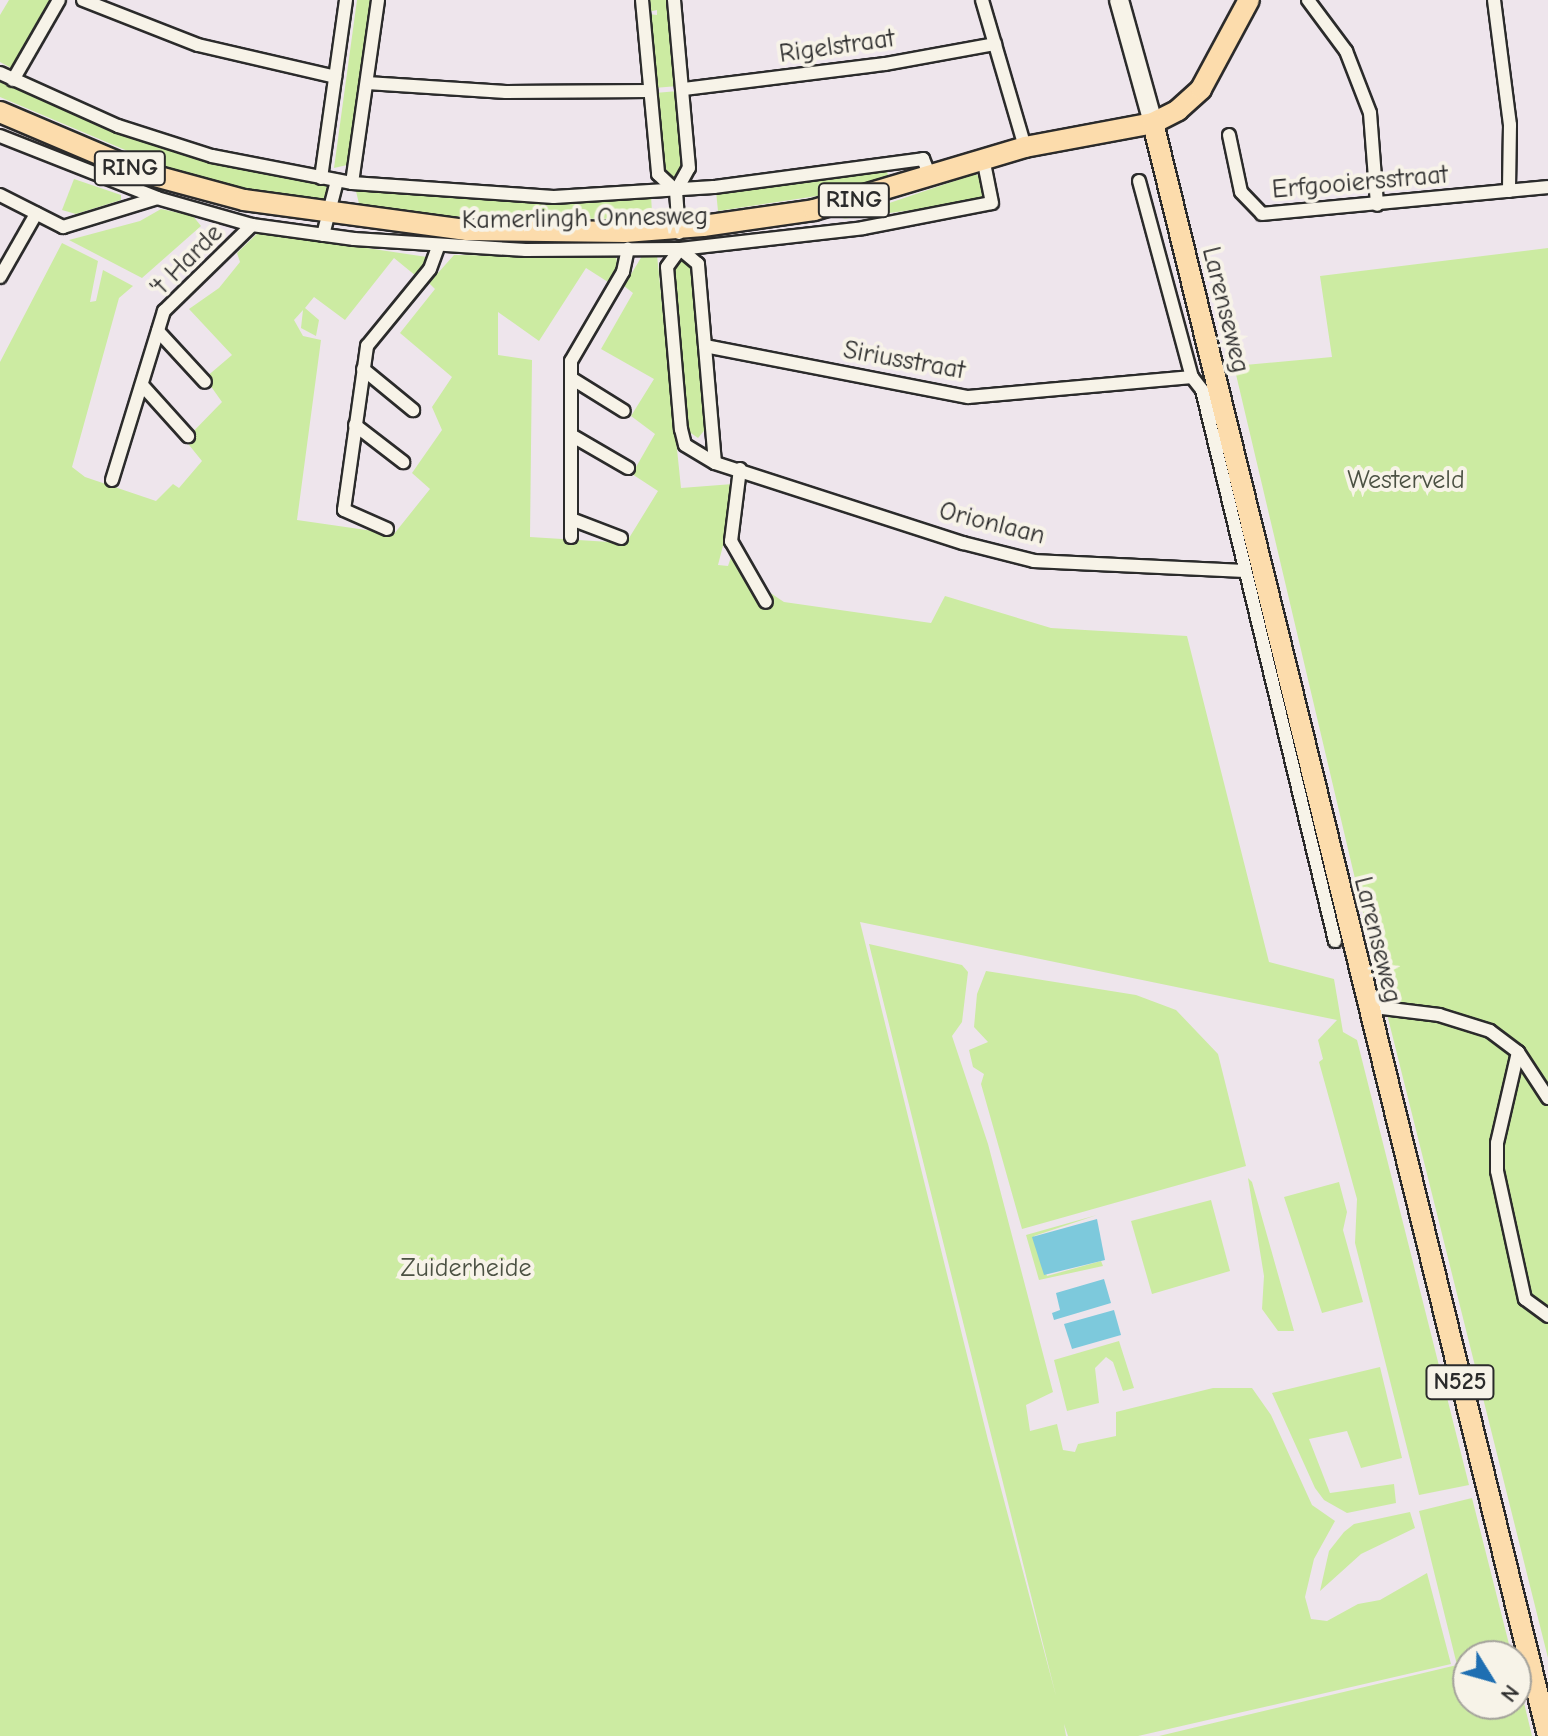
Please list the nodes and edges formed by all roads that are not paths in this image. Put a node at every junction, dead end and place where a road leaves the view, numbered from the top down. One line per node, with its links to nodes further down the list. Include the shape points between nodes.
1 (59, 0): 15 (street)
2 (83, 0): 14 (street, via 198,45)
3 (346, 0): 14 (street)
4 (378, 0): 16 (street)
5 (642, 0): 18 (street, Orionlaan)
6 (674, 0): 17 (street, Orionlaan)
7 (982, 0): 12 (street)
8 (1119, 0): 20 (street)
9 (1308, 0): 36 (street, via 1346,51 1370,113)
10 (1494, 0): 33 (street, via 1510,125)
11 (1250, 2): 20 (main road, RING, via 1220,61 1178,110)
12 (995, 44): 17 (street, Rigelstraat, via 885,64); 24 (street)
13 (0, 73): 15 (street, Kamerlingh Onnesweg)
14 (335, 77): 27 (street)
15 (13, 80): 27 (street, Kamerlingh Onnesweg, via 118,126 198,152)
16 (367, 83): 18 (street, via 506,92); 30 (street)
17 (684, 89): 32 (street, Orionlaan, via 689,168)
18 (650, 91): 32 (street, Orionlaan, via 658,174)
19 (0, 112): 21 (main road, Kamerlingh Onnesweg / RING)
20 (1150, 114): 24 (main road, Kamerlingh Onnesweg / RING, via 1117,131); 68 (main road, Larenseweg / N525)
21 (10, 121): 38 (main road, Kamerlingh Onnesweg / RING, via 144,173)
22 (1229, 135): 36 (street, Erfgooiersstraat, via 1241,192 1262,214)
23 (0, 136): 35 (street, Kamerlingh Onnesweg)
24 (1025, 147): 25 (main road, Kamerlingh Onnesweg / RING)
25 (983, 158): 26 (main road, Kamerlingh Onnesweg / RING); 40 (street, Kamerlingh Onnesweg, via 992,203 863,228)
26 (929, 174): 32 (street, Kamerlingh Onnesweg, via 923,159); 40 (main road, Kamerlingh Onnesweg / RING, via 814,210)
27 (321, 178): 28 (street, Kamerlingh Onnesweg)
28 (337, 181): 30 (street, Kamerlingh Onnesweg); 38 (street)
29 (1139, 181): 47 (street, Larenseweg)
30 (352, 183): 32 (street, Kamerlingh Onnesweg, via 554,197)
31 (1548, 187): 33 (street, Erfgooiersstraat)
32 (676, 191): 40 (street, Orionlaan)
33 (1509, 191): 36 (street, Erfgooiersstraat)
34 (1, 198): 37 (street)
35 (157, 198): 37 (street, via 63,227); 39 (street, Kamerlingh Onnesweg)
36 (1377, 205)
37 (36, 214): 43 (street)
38 (325, 224): 39 (street, Kamerlingh Onnesweg); 40 (main road, Kamerlingh Onnesweg / RING); 41 (street, Kamerlingh Onnesweg)
39 (252, 225): 44 (street, 't Harde, via 164,311)
40 (679, 238): 42 (street, Kamerlingh Onnesweg); 45 (street, Orionlaan, via 698,264); 57 (street, Orionlaan, via 667,267 681,429 685,445)
41 (438, 247): 42 (street, Kamerlingh Onnesweg); 46 (street, via 430,269 367,346)
42 (628, 249): 48 (street, via 623,272 571,361)
43 (0, 277)
44 (158, 331): 49 (street, 't Harde); 50 (street, 't Harde)
45 (705, 346): 47 (street, Siriusstraat, via 968,397); 57 (street, Orionlaan)
46 (363, 369): 51 (street); 53 (street)
47 (1192, 377): 65 (street, Larenseweg, via 1202,390)
48 (571, 378): 52 (street); 54 (street)
49 (205, 382)
50 (142, 385): 55 (street); 60 (street, 't Harde)
51 (413, 410)
52 (624, 411)
53 (355, 425): 56 (street); 62 (street, via 344,510)
54 (571, 435): 58 (street); 61 (street)
55 (188, 436)
56 (403, 462)
57 (715, 463): 59 (street, Orionlaan)
58 (628, 468)
59 (740, 469): 65 (street, Orionlaan, via 963,543 1034,561); 66 (street, via 731,541)
60 (112, 480)
61 (571, 519): 63 (street); 64 (street)
62 (387, 529)
63 (571, 537)
64 (621, 538)
65 (1244, 571): 67 (street, Larenseweg)
66 (766, 602)
67 (1335, 941)
68 (1366, 1006): 69 (street, via 1470,1023); 72 (main road, Larenseweg / N525)
69 (1518, 1052): 70 (street); 71 (street, via 1497,1143 1497,1171 1525,1299)
70 (1548, 1098)
71 (1548, 1316)
72 (1548, 1736)

